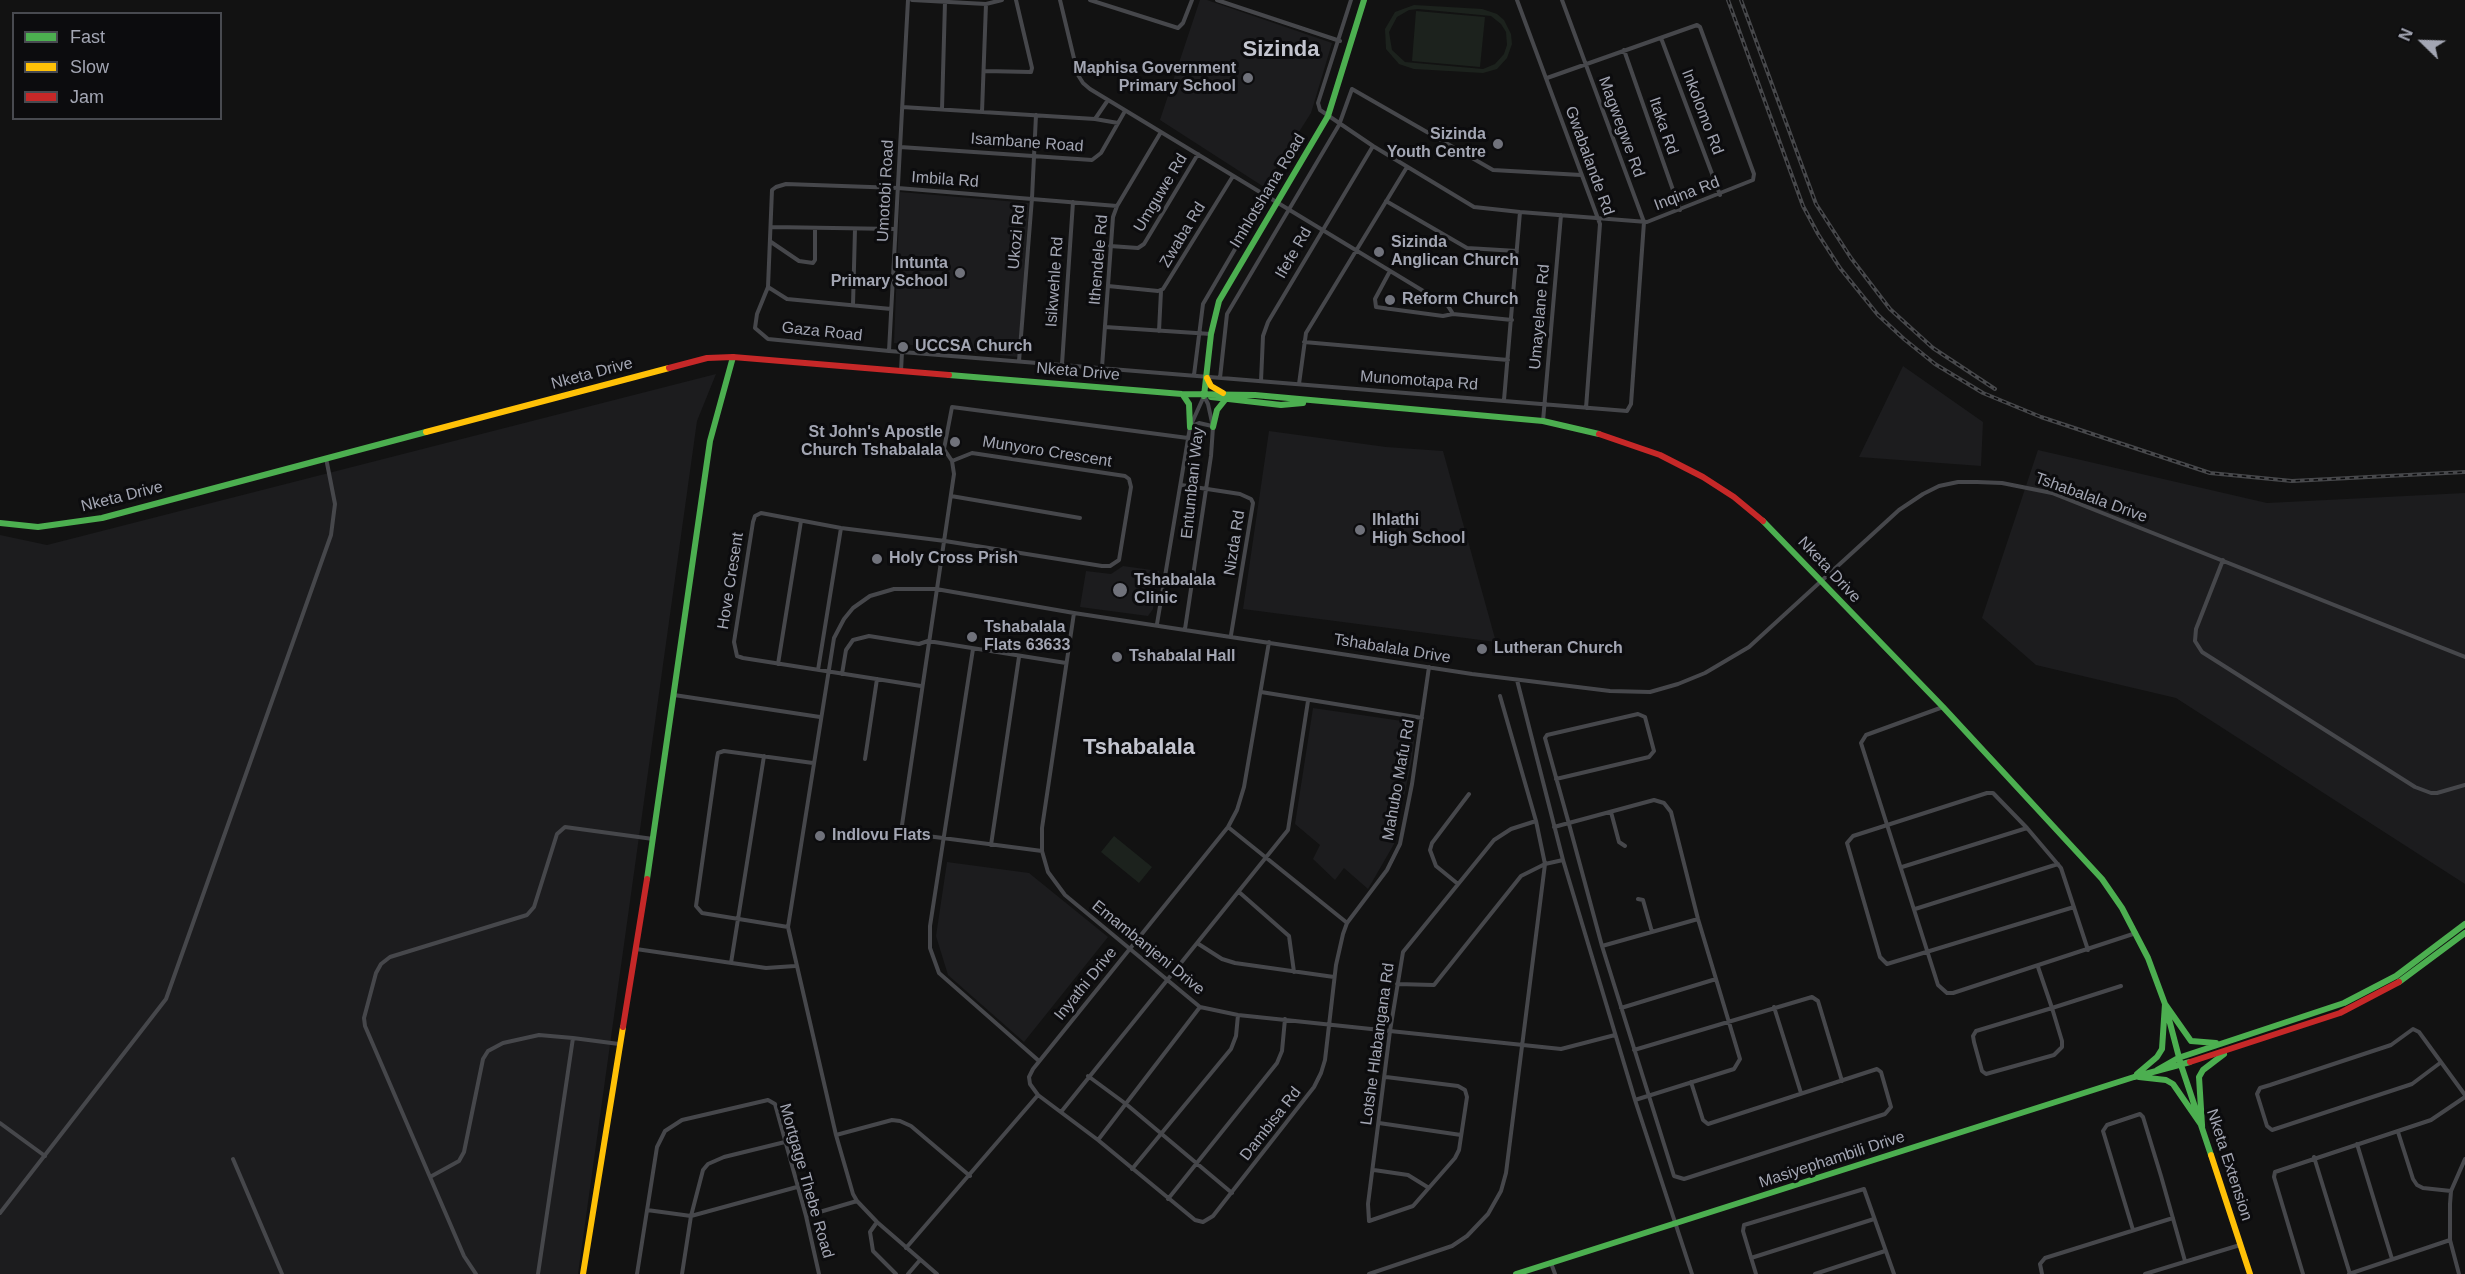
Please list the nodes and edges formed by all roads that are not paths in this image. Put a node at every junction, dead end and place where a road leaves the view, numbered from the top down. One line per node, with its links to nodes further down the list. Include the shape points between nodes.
1 (910, 0): 13 (street); 22 (street, Umotobi Road)
2 (1002, 0): 14 (street)
3 (1016, 0): 19 (street, via 1031,72)
4 (1060, 0): 21 (street, via 1078,75)
5 (1090, 0): 6 (street, via 1178,28 1184,23)
6 (1192, 0)
7 (1217, 0): 16 (street)
8 (1344, 0): 12 (street)
9 (1364, 0): 27 (street, Imhlotshana Road)
10 (1517, 0): 20 (street, Gwabalande Rd)
11 (1562, 0): 18 (street, Magwegwe Rd)
12 (1351, 1): 16 (street)
13 (945, 2): 14 (street); 23 (street)
14 (986, 4): 19 (street)
15 (1661, 38): 17 (street, Inqina Rd); 40 (street, Inkolomo Rd); 40 (street, Inqina Rd, via 1695,25 1700,27 1755,176 1752,182)
16 (1340, 40): 27 (street, via 1318,103)
17 (1624, 50): 18 (street, Inqina Rd); 48 (street, Itaka Rd)
18 (1586, 64): 20 (street, Inqina Rd); 52 (street, Magwegwe Rd)
19 (985, 71): 25 (street)
20 (1547, 78): 37 (street, Gwabalande Rd)
21 (1108, 100): 24 (street); 28 (street)
22 (902, 107): 23 (street); 33 (street, Umotobi Road)
23 (942, 109): 25 (street)
24 (1125, 111): 29 (street, Isambane Road); 31 (street)
25 (982, 112): 26 (street)
26 (1036, 115): 28 (street); 35 (street, Ukozi Rd)
27 (1328, 116): 30 (street, Inqina Rd); 45 (street, Imhlotshana Road)
28 (1095, 119): 29 (street)
29 (1118, 123): 35 (street, Isambane Road, via 1101,153 1092,160)
30 (1339, 125): 32 (street, Inqina Rd); 37 (street, via 1352,89 1493,170); 47 (street)
31 (1161, 132): 34 (street); 46 (street, Ithendele Rd)
32 (1373, 146): 36 (street, Inqina Rd); 57 (street, Ifefe Rd)
33 (900, 147): 35 (street, Isambane Road); 39 (street, Umotobi Road)
34 (1198, 154): 38 (street); 59 (street, Umguwe Rd, via 1144,244 1138,248)
35 (1034, 155): 42 (street, Ukozi Rd)
36 (1407, 167): 43 (street); 49 (street, Inqina Rd, via 1474,207)
37 (1581, 175): 51 (street, Gwabalande Rd)
38 (1233, 176): 41 (street); 65 (street, Zwaba Rd)
39 (898, 188): 42 (street, Imbila Rd); 53 (street, Imbila Rd, via 780,184 772,190); 56 (street, Umotobi Road)
40 (1720, 195): 48 (street, Inqina Rd)
41 (1266, 196): 45 (street); 72 (street, via 1205,300)
42 (1032, 198): 44 (street, Imbila Rd); 79 (street, Ukozi Rd)
43 (1386, 201): 60 (street); 61 (street, via 1467,248)
44 (1073, 202): 46 (street, Imbila Rd); 80 (street, Isikwehle Rd)
45 (1277, 202): 47 (street); 73 (street, Imhlotshana Road, via 1219,301)
46 (1117, 206): 59 (street, Ithendele Rd)
47 (1288, 209): 57 (street); 85 (street, via 1227,314)
48 (1680, 210): 52 (street, Inqina Rd)
49 (1520, 212): 50 (street, Inqina Rd); 61 (street)
50 (1561, 215): 51 (street, Inqina Rd); 92 (street, Umayelane Rd)
51 (1598, 218): 52 (street, Inqina Rd); 93 (street, Gwabalande Rd)
52 (1644, 222): 94 (street, Magwegwe Rd)
53 (772, 226): 54 (street); 58 (street)
54 (816, 229): 55 (street); 58 (street, via 813,263 799,261)
55 (855, 229): 56 (street); 66 (street)
56 (895, 229): 67 (street, Umotobi Road)
57 (1322, 230): 60 (street); 86 (street, Ifefe Rd, via 1264,330)
58 (771, 242): 64 (street)
59 (1110, 246): 63 (street, Ithendele Rd)
60 (1357, 251): 62 (street); 74 (street)
61 (1517, 251): 69 (street)
62 (1390, 271): 68 (street, via 1448,306); 68 (street, via 1375,298 1376,308)
63 (1108, 286): 65 (street, Zwaba Rd); 70 (street, Ithendele Rd)
64 (768, 287): 66 (street, via 787,299); 75 (street, Gaza Road, via 755,328 768,339)
65 (1161, 291): 71 (street)
66 (853, 305): 67 (street)
67 (891, 309): 75 (street, Umotobi Road)
68 (1453, 314): 69 (street)
69 (1512, 320): 78 (street)
70 (1105, 327): 71 (street); 81 (street, Ithendele Rd)
71 (1159, 331): 72 (street)
72 (1198, 334): 73 (street); 83 (street)
73 (1211, 334): 84 (street, Imhlotshana Road)
74 (1304, 342): 78 (street); 87 (street)
75 (889, 351): 76 (street)
76 (902, 352): 79 (street, Munomotapa Rd); 82 (street)
77 (733, 357): 82 (street, Nketa Drive); 99 (street, Nketa Drive, via 707,358); 131 (street, via 710,441)
78 (1508, 360): 91 (street)
79 (1019, 361): 80 (street, Munomotapa Rd)
80 (1062, 364): 81 (street, Munomotapa Rd)
81 (1102, 367): 83 (street, Munomotapa Rd)
82 (901, 371): 88 (street, Nketa Drive)
83 (1194, 375): 84 (street, Munomotapa Rd)
84 (1206, 377): 85 (street, Munomotapa Rd); 89 (street, Imhlotshana Road); 90 (street)
85 (1220, 378): 86 (street, Munomotapa Rd)
86 (1261, 381): 87 (street, Munomotapa Rd)
87 (1299, 384): 91 (street, Munomotapa Rd)
88 (1182, 394): 89 (street, Nketa Drive); 96 (street, via 1189,404)
89 (1204, 396): 90 (street, Nketa Drive); 96 (street, Entumbani Way); 97 (street, Entumbani Way)
90 (1225, 397): 95 (street, Nketa Drive); 97 (street)
91 (1504, 400): 92 (street, Munomotapa Rd)
92 (1544, 404): 93 (street, Munomotapa Rd); 95 (street, Umayelane Rd)
93 (1586, 408): 94 (street, Munomotapa Rd, via 1624,412)
94 (1629, 408)
95 (1543, 422): 110 (street, Nketa Drive, via 1607,436 1660,455 1703,477 1762,520)
96 (1190, 427): 97 (street, via 1199,423); 98 (street, Entumbani Way)
97 (1213, 427): 102 (street, Entumbani Way)
98 (1188, 438): 100 (street, via 952,407 944,449); 101 (street, Entumbani Way)
99 (326, 458): 106 (street, Nketa Drive, via 102,518 38,527); 232 (street, via 336,504 331,535 173,982 157,1013)
100 (952, 460): 103 (street); 108 (street, Munyoro Crescent, via 972,453 1125,476 1131,486 1122,553 1110,566)
101 (1180, 485): 102 (street); 113 (street, Entumbani Way)
102 (1207, 489): 114 (street, Entumbani Way); 115 (street, Nizda Rd, via 1240,494 1253,503)
103 (951, 496): 104 (street); 108 (street)
104 (1080, 518)
105 (801, 521): 107 (street, Hove Cresent); 122 (street); 122 (street, Hove Cresent, via 761,513 754,519 734,642 737,656)
106 (0, 523)
107 (841, 528): 108 (street, Hove Cresent); 124 (street)
108 (945, 541): 111 (street)
109 (2223, 560): 110 (street, Tshabalala Drive, via 2042,490 2002,483 1958,482 1939,486 1899,510); 120 (street, Tshabalala Drive); 141 (street, via 2196,629 2195,641 2202,652 2415,787 2438,793)
110 (1821, 582): 128 (street, Tshabalala Drive, via 1739,654 1665,689 1627,693); 134 (street, Nketa Drive)
111 (936, 589): 112 (street, Tshabalala Drive); 116 (street); 125 (street, Tshabalala Drive, via 894,589 862,601 837,630)
112 (1074, 613): 113 (street, Tshabalala Drive); 121 (street, Emambanjeni Drive)
113 (1157, 624): 114 (street, Tshabalala Drive)
114 (1185, 629): 115 (street, Tshabalala Drive)
115 (1231, 636): 117 (street, Tshabalala Drive)
116 (928, 641): 118 (street); 126 (street, via 919,644 869,636 852,640); 129 (street)
117 (1269, 642): 123 (street, Tshabalala Drive); 130 (street, Inyathi Drive)
118 (973, 649): 119 (street); 151 (street)
119 (1019, 657): 121 (street); 152 (street)
120 (2465, 657)
121 (1066, 663): 154 (street, Emambanjeni Drive)
122 (778, 664): 124 (street, Hove Cresent)
123 (1429, 667): 128 (street, Tshabalala Drive); 136 (street, Mahubo Mafu Rd)
124 (818, 670): 125 (street, Hove Cresent)
125 (828, 672): 126 (street, Hove Cresent); 135 (street, Tshabalala Drive)
126 (842, 674): 127 (street, Hove Cresent)
127 (877, 679): 129 (street, Hove Cresent); 138 (street)
128 (1517, 680): 148 (street)
129 (921, 686): 151 (street, via 902,825 912,834)
130 (1261, 692): 133 (street); 147 (street, Inyathi Drive, via 1244,787)
131 (674, 694): 135 (street); 150 (street)
132 (1500, 696): 144 (street)
133 (1308, 701): 136 (street); 155 (street, via 1288,830)
134 (1943, 707): 146 (street, via 1861,740); 171 (street, Nketa Drive, via 2089,864)
135 (820, 717): 139 (street, Tshabalala Drive)
136 (1422, 718): 167 (street, Mahubo Mafu Rd, via 1398,852)
137 (764, 756): 139 (street); 165 (street); 165 (street, via 724,751 717,758 696,901 702,913)
138 (865, 759)
139 (813, 763): 169 (street, Tshabalala Drive)
140 (1556, 779): 140 (street, via 1649,757 1654,752 1645,717 1638,714 1547,735); 145 (street)
141 (2465, 785)
142 (1469, 794): 160 (street, via 1430,850 1436,866)
143 (1611, 812): 145 (street); 153 (street, via 1619,842); 166 (street, via 1654,800 1667,805)
144 (1536, 821): 157 (street); 160 (street, Lotshe Hlabangana Rd, via 1511,828 1494,840)
145 (1569, 824): 148 (street); 174 (street)
146 (1888, 826): 149 (street, via 1989,792); 159 (street); 178 (street, via 1851,837 1847,843 1880,957 1887,964)
147 (1228, 827): 155 (street); 176 (street, Inyathi Drive)
148 (1554, 827): 156 (street)
149 (2027, 828): 158 (street); 159 (street)
150 (653, 839): 175 (street); 240 (street, via 565,827 557,834 534,907 527,915 390,957 381,964 365,1026)
151 (945, 839): 152 (street); 206 (street, via 929,937 935,964 955,989)
152 (991, 845): 154 (street)
153 (1625, 846)
154 (1042, 851): 176 (street, Emambanjeni Drive, via 1056,885)
155 (1266, 857): 161 (street); 167 (street)
156 (1563, 860): 157 (street); 198 (street)
157 (1545, 864): 186 (street, via 1517,880 1434,985); 202 (street)
158 (2058, 864): 163 (street); 164 (street)
159 (1902, 867): 164 (street)
160 (1458, 884): 186 (street, Lotshe Hlabangana Rd, via 1403,952)
161 (1239, 892): 173 (street); 182 (street, via 1289,936)
162 (1638, 899): 170 (street, via 1643,900)
163 (2074, 906): 177 (street); 178 (street)
164 (1915, 909): 178 (street)
165 (739, 919): 169 (street); 179 (street)
166 (1698, 919): 170 (street); 185 (street)
167 (1347, 923): 183 (street, Mahubo Mafu Rd)
168 (2465, 924): 200 (street, Masiyephambili Drive, via 2396,976 2344,1003)
169 (788, 927): 180 (street, Tshabalala Drive)
170 (1652, 932): 174 (street)
171 (2136, 933): 177 (street); 188 (street, Nketa Drive)
172 (2465, 933): 204 (street, Masiyephambili Drive, via 2400,982 2356,1006)
173 (1197, 942): 182 (street, via 1222,959); 184 (street)
174 (1602, 946): 191 (street)
175 (635, 949): 179 (street); 201 (street)
176 (1130, 950): 184 (street, Emambanjeni Drive); 206 (street, Inyathi Drive)
177 (2088, 950): 181 (street)
178 (1927, 952): 181 (street, via 1938,985 1950,993)
179 (731, 963): 180 (street)
180 (795, 966): 227 (street, Tshabalala Drive)
181 (2038, 967): 192 (street)
182 (1294, 972): 183 (street)
183 (1334, 977): 196 (street, Mahubo Mafu Rd)
184 (1167, 979): 189 (street, Emambanjeni Drive); 210 (street)
185 (1716, 979): 191 (street); 195 (street)
186 (1397, 984): 197 (street, Lotshe Hlabangana Rd)
187 (2121, 986): 192 (street)
188 (2165, 1004): 200 (street, via 2191,1041); 205 (street, Nketa Extension); 212 (street, via 2160,1052)
189 (1200, 1007): 193 (street, Emambanjeni Drive); 220 (street)
190 (1774, 1007): 195 (street); 213 (street, via 1810,997 1817,999); 215 (street)
191 (1621, 1008): 203 (street)
192 (2052, 1008): 192 (street, via 2063,1044 2058,1052 1991,1074 1983,1072 1974,1033)
193 (1238, 1015): 194 (street, Emambanjeni Drive); 226 (street, via 1230,1049)
194 (1285, 1019): 196 (street, Emambanjeni Drive); 236 (street, via 1276,1064)
195 (1729, 1022): 203 (street); 214 (street, via 1740,1053 1738,1064 1734,1069)
196 (1330, 1023): 197 (street, Emambanjeni Drive); 244 (street, Dambisa Rd, via 1319,1079)
197 (1390, 1031): 202 (street, Emambanjeni Drive); 211 (street, Lotshe Hlabangana Rd)
198 (1615, 1035): 202 (street, Emambanjeni Drive, via 1561,1049); 219 (street)
199 (573, 1038): 201 (street); 240 (street, via 539,1035 516,1039 488,1051 483,1059 464,1152 459,1161); 267 (street)
200 (2224, 1042): 205 (street, Masiyephambili Drive)
201 (619, 1044): 268 (street)
202 (1523, 1044): 275 (street, via 1506,1173 1488,1214 1477,1228 1452,1246)
203 (1634, 1050): 217 (street)
204 (2230, 1050): 208 (street, Masiyephambili Drive); 224 (street, via 2199,1077)
205 (2178, 1058): 208 (street, Nketa Extension); 209 (street, Masiyephambili Drive)
206 (1039, 1061): 216 (street, Inyathi Drive, via 1029,1081)
207 (2440, 1063): 207 (street, via 2413,1029 2391,1045 2260,1088 2257,1094 2267,1126 2272,1130 2412,1084); 218 (street)
208 (2181, 1065): 209 (street, Masiyephambili Drive); 224 (street, Nketa Extension)
209 (2156, 1070): 212 (street, Masiyephambili Drive)
210 (1088, 1076): 220 (street); 221 (street)
211 (1386, 1077): 223 (street, Lotshe Hlabangana Rd); 228 (street, via 1462,1087 1467,1097)
212 (2134, 1077): 224 (street, via 2173,1084); 254 (street, Masiyephambili Drive)
213 (1842, 1081): 215 (street); 217 (street, via 1879,1069 1890,1109 1885,1114 1681,1179 1671,1169)
214 (1691, 1082): 215 (street, via 1703,1120 1708,1124); 217 (street)
215 (1801, 1093)
216 (1038, 1095): 221 (street); 239 (street)
217 (1648, 1095): 219 (street)
218 (2465, 1096): 225 (street, via 2434,1119)
219 (1635, 1100): 254 (street)
220 (1126, 1104): 226 (street); 229 (street)
221 (1061, 1112): 229 (street)
222 (0, 1123): 232 (street)
223 (1379, 1123): 228 (street); 238 (street, Lotshe Hlabangana Rd)
224 (2202, 1126): 257 (street, Nketa Extension)
225 (2398, 1132): 231 (street); 243 (street, via 2417,1185)
226 (1161, 1134): 236 (street); 237 (street)
227 (836, 1135): 239 (street, via 900,1121); 246 (street, Tshabalala Drive)
228 (1461, 1135): 242 (street, via 1458,1154)
229 (1098, 1140): 237 (street)
230 (785, 1142): 241 (street, Mortgage Thebe Road); 247 (street, Mortgage Thebe Road, via 775,1104 768,1100 674,1124 665,1131 657,1147); 249 (street, via 708,1164 699,1177)
231 (2356, 1144): 233 (street); 261 (street)
232 (45, 1156): 248 (street)
233 (2314, 1158): 285 (street, via 2274,1174); 286 (street)
234 (233, 1159): 265 (street)
235 (2465, 1159): 243 (street)
236 (1195, 1163): 244 (street); 245 (street)
237 (1132, 1169): 245 (street)
238 (1374, 1170): 242 (street, via 1408,1175); 242 (street, Lotshe Hlabangana Rd, via 1369,1221 1413,1206)
239 (970, 1176): 258 (street)
240 (430, 1177): 266 (street, via 464,1256)
241 (797, 1187): 249 (street); 250 (street, Mortgage Thebe Road)
242 (1429, 1188)
243 (2451, 1191): 256 (street)
244 (1232, 1193): 245 (street, Dambisa Rd, via 1213,1216 1200,1222)
245 (1168, 1199)
246 (857, 1201): 250 (street); 253 (street)
247 (647, 1210): 249 (street); 269 (street, Mortgage Thebe Road)
248 (0, 1213)
249 (691, 1216): 270 (street)
250 (806, 1216): 271 (street, Mortgage Thebe Road)
251 (2173, 1218): 255 (street); 255 (street, via 2143,1117 2138,1114 2107,1125 2103,1131); 263 (street)
252 (1874, 1219): 259 (street); 260 (street); 260 (street, via 1866,1191 1862,1190 1746,1224 1743,1231)
253 (877, 1222): 258 (street); 272 (street, via 870,1232 873,1251)
254 (1676, 1224): 264 (street, Masiyephambili Drive); 278 (street)
255 (2133, 1230): 282 (street, via 2045,1258 2040,1266)
256 (2450, 1240): 261 (street); 287 (street)
257 (2241, 1244): 263 (street); 284 (street, Nketa Extension)
258 (906, 1248): 262 (street)
259 (1885, 1251): 280 (street); 281 (street)
260 (1751, 1258): 279 (street)
261 (2392, 1259): 286 (street)
262 (920, 1260): 273 (street); 274 (street)
263 (2186, 1261): 283 (street)
264 (1551, 1263): 276 (street, Masiyephambili Drive); 277 (street)
265 (282, 1274)
266 (476, 1274)
267 (538, 1274)
268 (583, 1274)
269 (637, 1274)
270 (682, 1274)
271 (819, 1274)
272 (896, 1274)
273 (908, 1274)
274 (936, 1274)
275 (1369, 1274)
276 (1516, 1274)
277 (1555, 1274)
278 (1692, 1274)
279 (1756, 1274)
280 (1815, 1274)
281 (1894, 1274)
282 (2042, 1274)
283 (2145, 1274)
284 (2250, 1274)
285 (2302, 1274)
286 (2350, 1274)
287 (2459, 1274)

